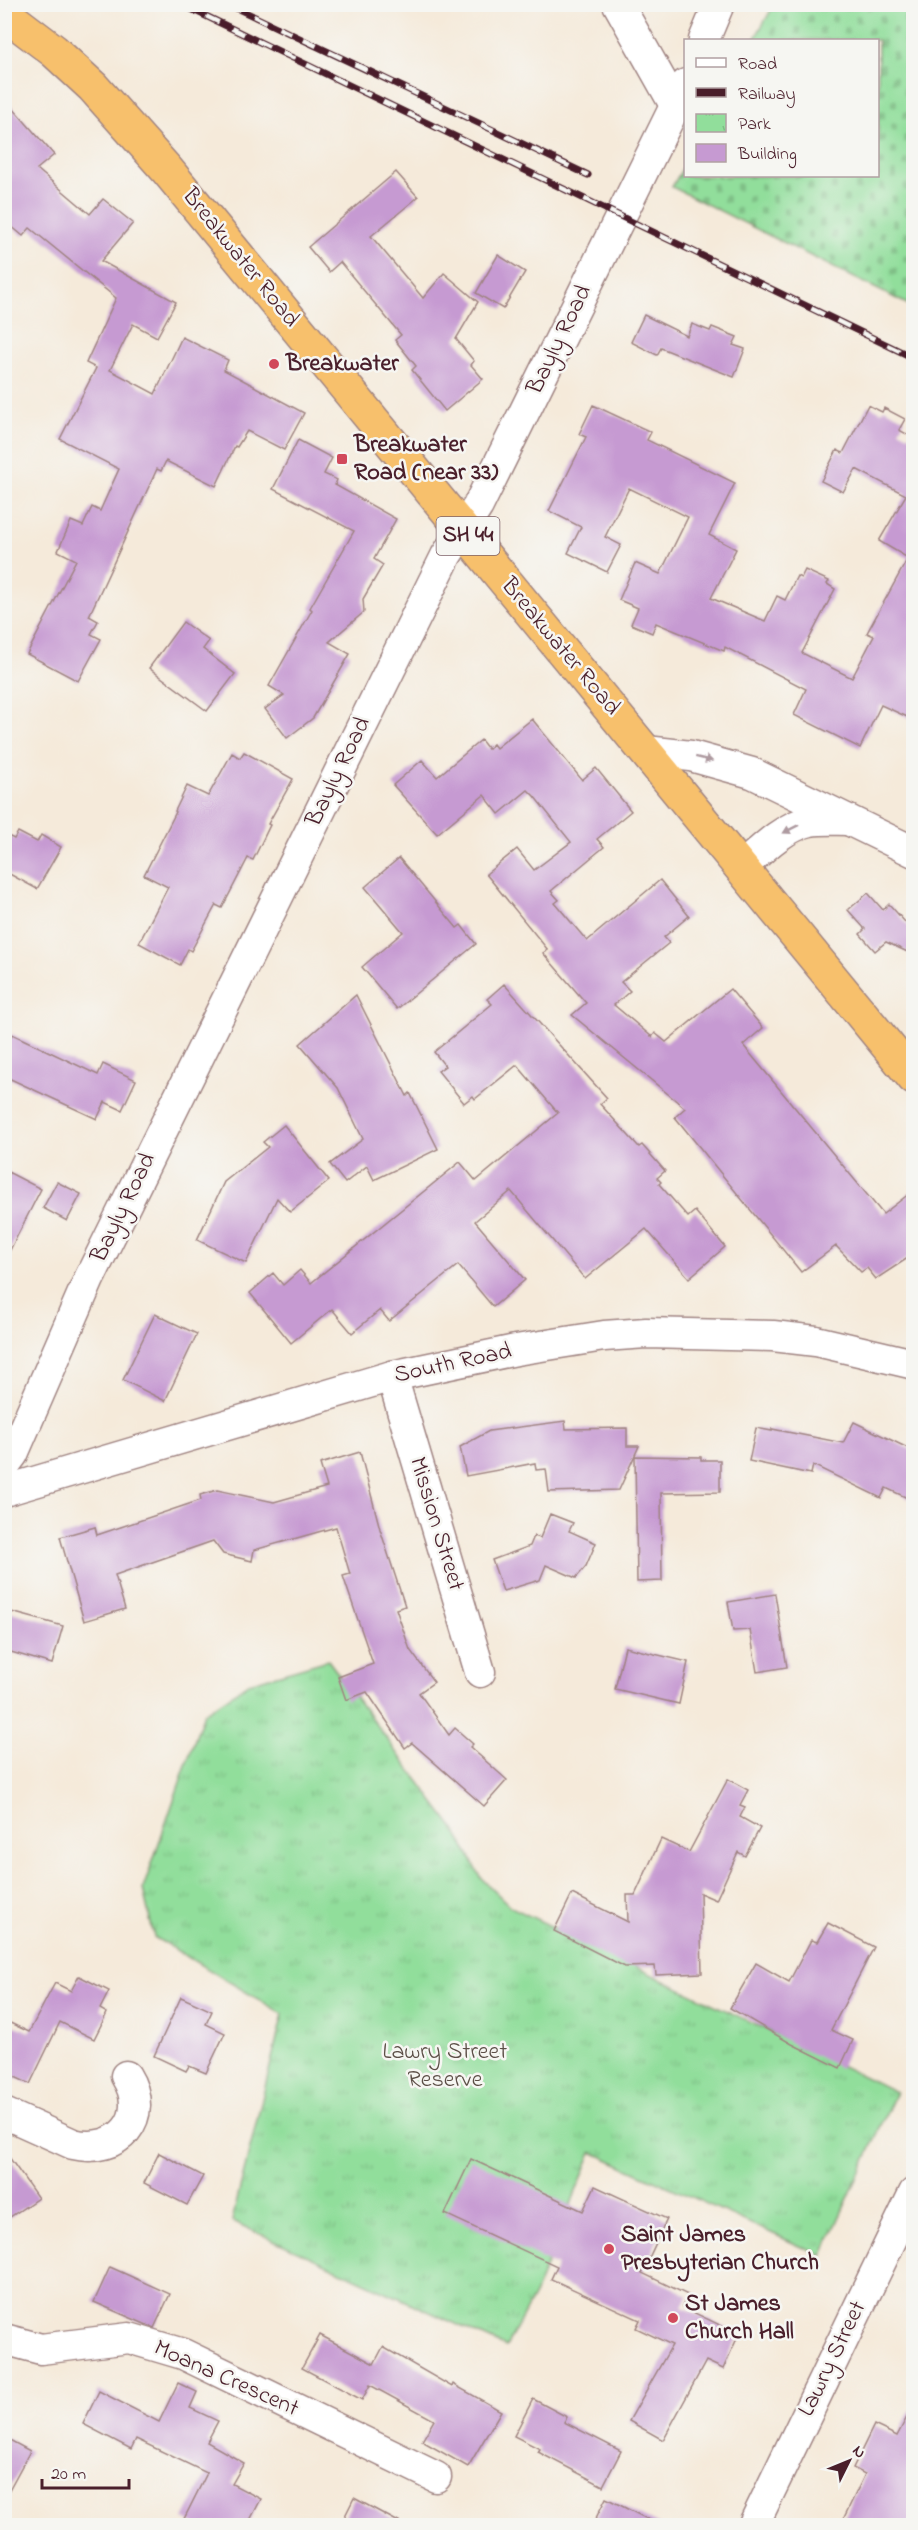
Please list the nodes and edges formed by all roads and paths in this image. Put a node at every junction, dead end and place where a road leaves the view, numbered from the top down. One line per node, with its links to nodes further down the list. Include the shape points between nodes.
1 (618, 4): 5 (street)
2 (719, 4): 4 (street)
3 (4, 13): 6 (highway, Breakwater Road / SH 44, via 54,51 125,121)
4 (704, 39)
5 (681, 95): 6 (street, Bayly Road, via 478,506)
6 (462, 529): 7 (highway, Breakwater Road / SH 44); 14 (street, Bayly Road, via 89,1279 13,1454)
7 (646, 751): 8 (street, one-way to 8, via 691,756 752,773); 10 (highway, Breakwater Road / SH 44)
8 (848, 820): 9 (street); 10 (street, one-way to 10, via 810,821 795,827)
9 (914, 852)
10 (741, 868): 11 (highway, Breakwater Road / SH 44)
11 (914, 1078)
12 (914, 1364): 13 (street, South Road, via 816,1341 773,1336 646,1333 516,1350)
13 (392, 1376): 15 (street, South Road); 16 (street, Mission Street)
14 (4, 1466)
15 (4, 1491)
16 (480, 1672)
17 (126, 2076): 18 (street, via 134,2094 133,2117 120,2137 104,2146 73,2144)
18 (4, 2113)
19 (914, 2193): 22 (street, Lawry Street)
20 (4, 2339): 21 (street, Moana Crescent, via 41,2349 129,2338 183,2354)
21 (436, 2477)
22 (753, 2526)

